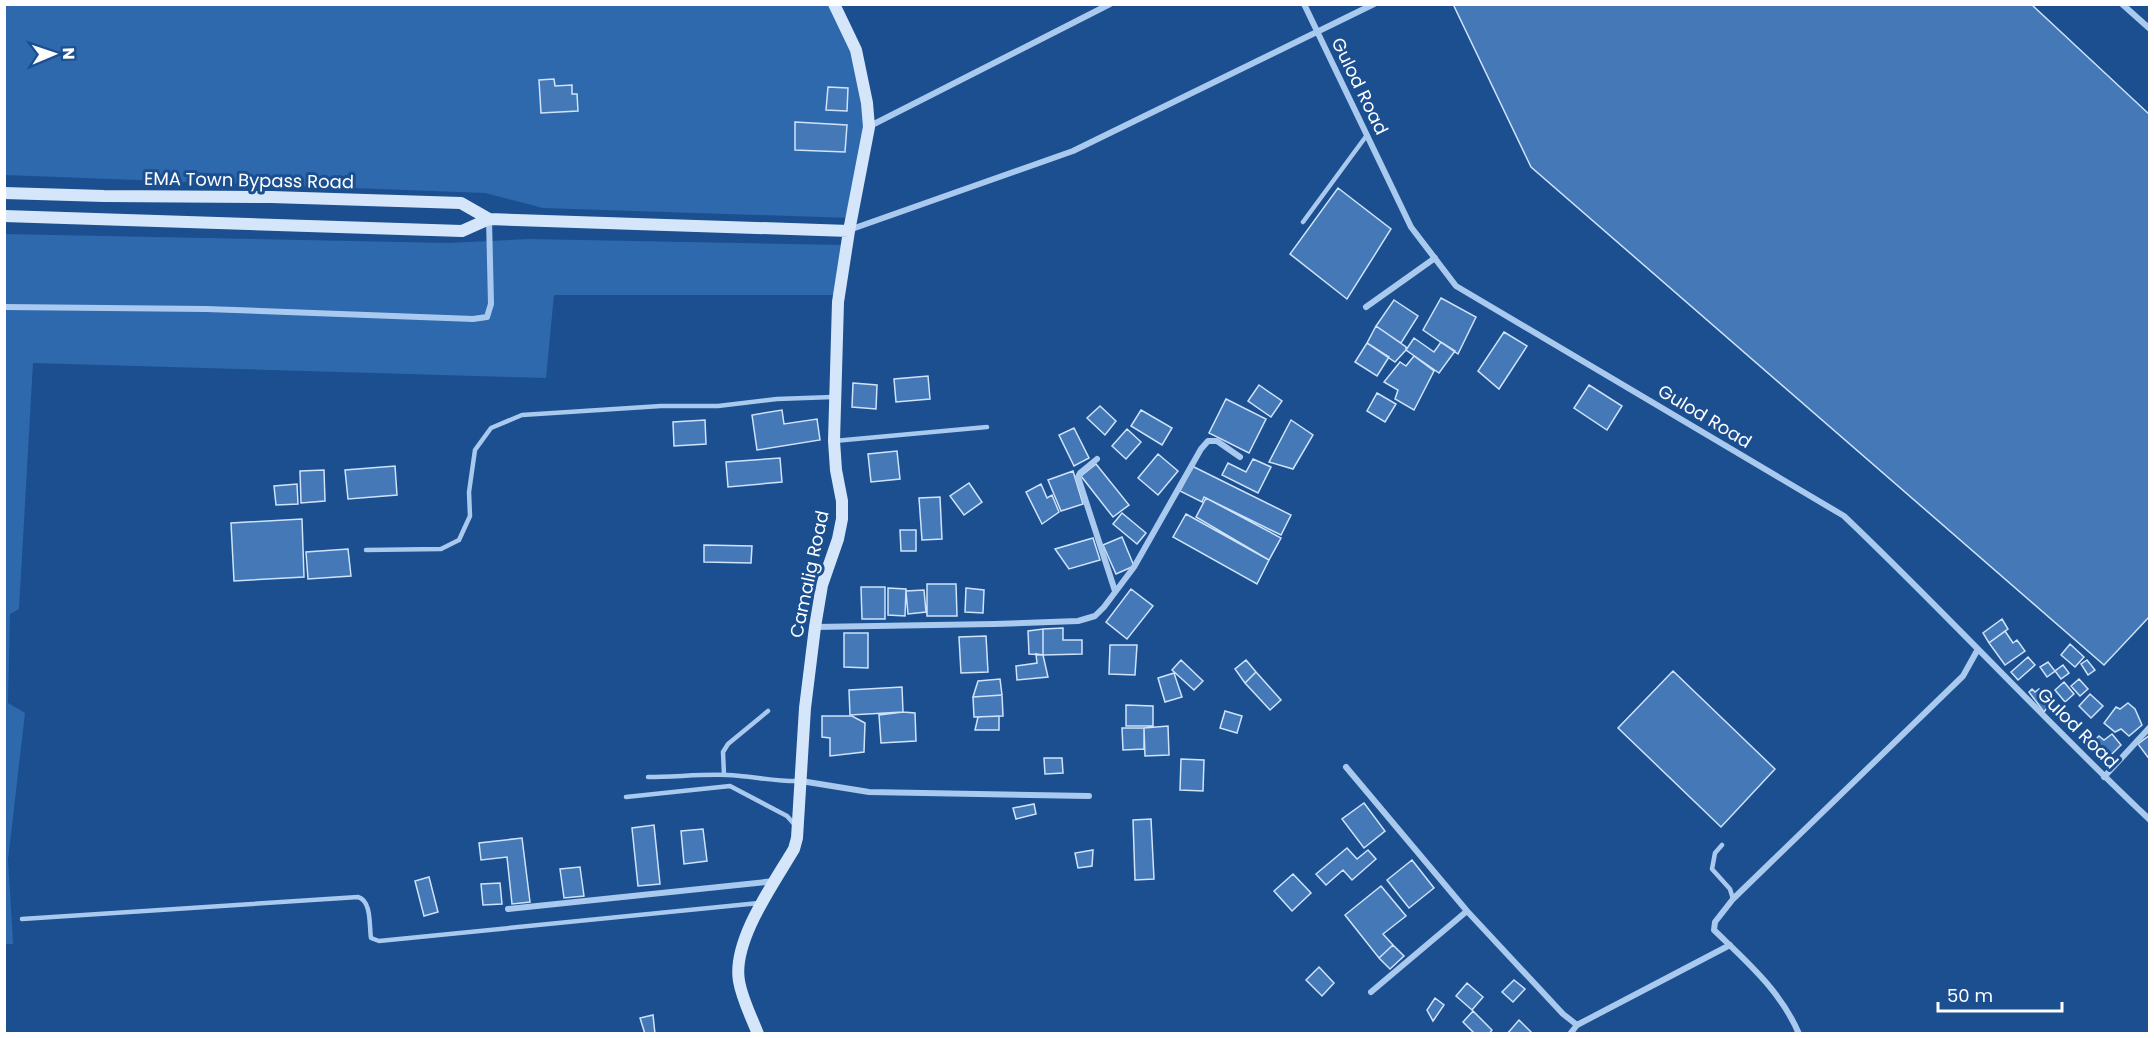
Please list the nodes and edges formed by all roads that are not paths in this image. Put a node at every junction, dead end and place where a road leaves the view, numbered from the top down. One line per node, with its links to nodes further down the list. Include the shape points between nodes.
1 (834, 4): 8 (street, Camalig Road, via 856,50)
2 (1110, 4): 8 (street)
3 (1304, 4): 7 (street, Gulod Road)
4 (1374, 4): 7 (street)
5 (2122, 4): 6 (street)
6 (2150, 29)
7 (1318, 33): 9 (street, Gulod Road); 14 (street, via 1073,151)
8 (869, 127): 14 (street, Camalig Road)
9 (1367, 135): 13 (lane); 15 (street, Gulod Road, via 1411,226)
10 (4, 193): 12 (street, EMA Town Bypass Road, via 461,203)
11 (4, 216): 12 (street, EMA Town Bypass Road, via 462,231)
12 (489, 219): 14 (street, EMA Town Bypass Road); 16 (street, via 491,304 487,317)
13 (1303, 222)
14 (849, 231): 18 (street, Camalig Road, via 838,302)
15 (1435, 258): 17 (street); 26 (street, Gulod Road, via 1456,286 1844,516)
16 (4, 307)
17 (1366, 307)
18 (834, 397): 20 (street, Camalig Road); 23 (lane, via 522,415 491,428 475,450 470,516 459,540 441,549)
19 (987, 427): 20 (lane)
20 (834, 441): 25 (street, Camalig Road, via 842,519)
21 (1240, 457): 24 (street, via 1217,441 1208,441 1134,567)
22 (1097, 459): 24 (street, via 1078,477)
23 (366, 550)
24 (1115, 591): 25 (street, via 1095,616 1078,621)
25 (814, 627): 33 (street, Camalig Road)
26 (1978, 649): 32 (street, Gulod Road); 40 (street, via 1963,676)
27 (768, 711): 30 (lane, via 723,752)
28 (2150, 727): 32 (street)
29 (1346, 767): 43 (street)
30 (724, 775): 31 (lane); 33 (lane)
31 (648, 777)
32 (2104, 777): 36 (street, Gulod Road)
33 (801, 781): 34 (street, via 869,792); 37 (street, Camalig Road)
34 (1089, 796)
35 (626, 797): 37 (lane, via 730,786 787,816)
36 (2150, 820)
37 (798, 828): 39 (street, Camalig Road, via 794,849)
38 (1722, 845): 40 (lane, via 1715,853 1712,869 1730,889)
39 (776, 881): 41 (street, Camalig Road); 42 (street)
40 (1733, 899): 45 (street, via 1715,922 1714,930)
41 (763, 903): 44 (lane, via 379,941 371,938 367,904 358,897); 48 (street, Camalig Road, via 743,939 738,961 743,998)
42 (508, 909)
43 (1467, 911): 46 (street); 47 (street)
44 (22, 919)
45 (1730, 945): 47 (street); 50 (street, via 1778,994)
46 (1371, 992)
47 (1577, 1025): 49 (street)
48 (758, 1034)
49 (1570, 1034)
50 (1798, 1034)

